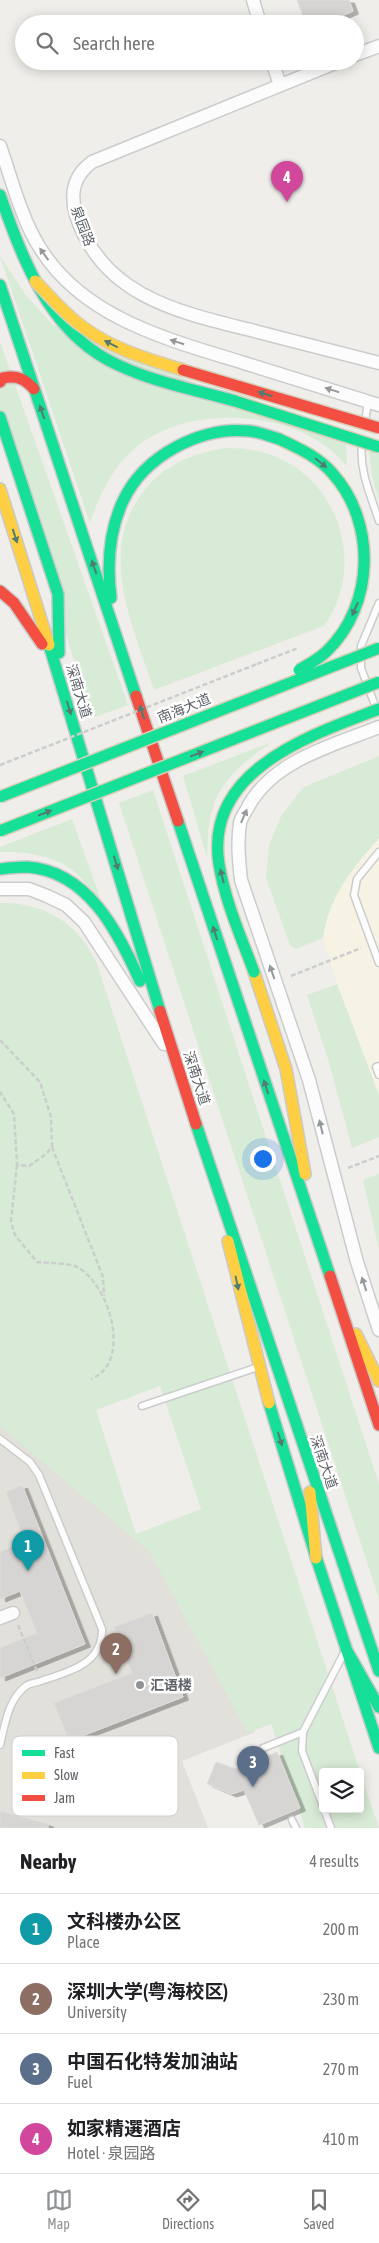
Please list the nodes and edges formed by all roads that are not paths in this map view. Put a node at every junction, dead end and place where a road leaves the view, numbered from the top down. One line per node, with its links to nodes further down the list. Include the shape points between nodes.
1 (253, 0): 2 (street)
2 (257, 15)
3 (379, 46): 4 (street)
4 (364, 52)
5 (275, 70): 7 (street)
6 (318, 70): 7 (street, 泉园路)
7 (280, 85): 12 (street, 泉园路, via 92,162 74,182 72,193 77,216 90,247 101,261 127,285 152,300 191,315)
8 (0, 146): 15 (street, one-way to 8, via 160,337 118,318 82,294 58,272 40,248 26,222)
9 (0, 195): 10 (main road, via 14,236)
10 (35, 280): 17 (main road, one-way to 10, bridge, via 141,357 110,344 82,327); 18 (main road, bridge, via 57,315 83,343 106,359 129,370)
11 (0, 285): 14 (main road)
12 (379, 363)
13 (0, 382): 14 (main road, via 14,375 23,378)
14 (34, 389): 23 (main road, one-way to 14)
15 (373, 403): 20 (lane, via 361,458)
16 (0, 417): 26 (main road, via 58,594)
17 (379, 428)
18 (379, 447)
19 (0, 490): 26 (main road, 深南大道, one-way to 26)
20 (379, 521)
21 (0, 591): 26 (main road, via 14,603 34,631)
22 (379, 603): 31 (lane, via 361,646 361,668)
23 (115, 629): 29 (main road, one-way to 29, bridge, via 110,589 116,519 124,498 139,476 165,454 187,442 218,432 247,431 279,438 318,460 335,475 351,497 361,522 366,548 358,606 329,650 299,670); 43 (main road, one-way to 23)
24 (379, 648): 29 (main road, 南海大道, bridge)
25 (379, 674): 28 (main road, bridge)
26 (59, 675): 39 (main road, 深南大道, one-way to 39)
27 (379, 682): 28 (main road, bridge)
28 (352, 692): 34 (main road, one-way to 28, bridge)
29 (235, 703): 33 (main road, 南海大道, bridge)
30 (379, 709): 43 (main road, one-way to 30, bridge, via 286,1069 226,892 219,863 218,836 226,810 237,790 254,769 273,754)
31 (379, 716)
32 (379, 727): 45 (street, one-way to 32, via 354,1253 309,1080 241,880 237,851 240,821 255,794 272,776 303,758)
33 (0, 797)
34 (0, 831)
35 (379, 852): 38 (lane, via 354,886 357,905)
36 (0, 869): 39 (main road, via 36,867 70,880 84,892 114,926)
37 (0, 889): 39 (street, via 28,889 47,896 66,906 84,922)
38 (379, 963)
39 (176, 1062): 42 (main road, 深南大道)
40 (379, 1066): 41 (lane, via 376,1068)
41 (379, 1075)
42 (215, 1184): 46 (main road, one-way to 46, via 243,1313); 51 (main road, 深南大道)
43 (316, 1240): 44 (main road)
44 (331, 1283): 47 (main road); 49 (main road)
45 (379, 1330)
46 (259, 1366): 48 (lane); 52 (main road, one-way to 52)
47 (379, 1381)
48 (142, 1406)
49 (379, 1425)
50 (0, 1439): 59 (lane, via 30,1462 39,1475 102,1629 103,1640 99,1651 89,1662 28,1685 18,1694 10,1708)
51 (307, 1457): 52 (main road); 56 (main road, 深南大道)
52 (316, 1558): 55 (main road)
53 (13, 1613): 54 (street)
54 (0, 1618)
55 (346, 1649): 57 (main road); 58 (lane); 61 (main road)
56 (379, 1671)
57 (379, 1707)
58 (303, 1732): 60 (lane); 62 (lane, via 302,1751)
59 (0, 1745)
60 (263, 1748)
61 (379, 1748)
62 (319, 1797)
63 (325, 1813): 66 (lane)
64 (292, 1820): 65 (lane)
65 (296, 1828)
66 (331, 1828)

